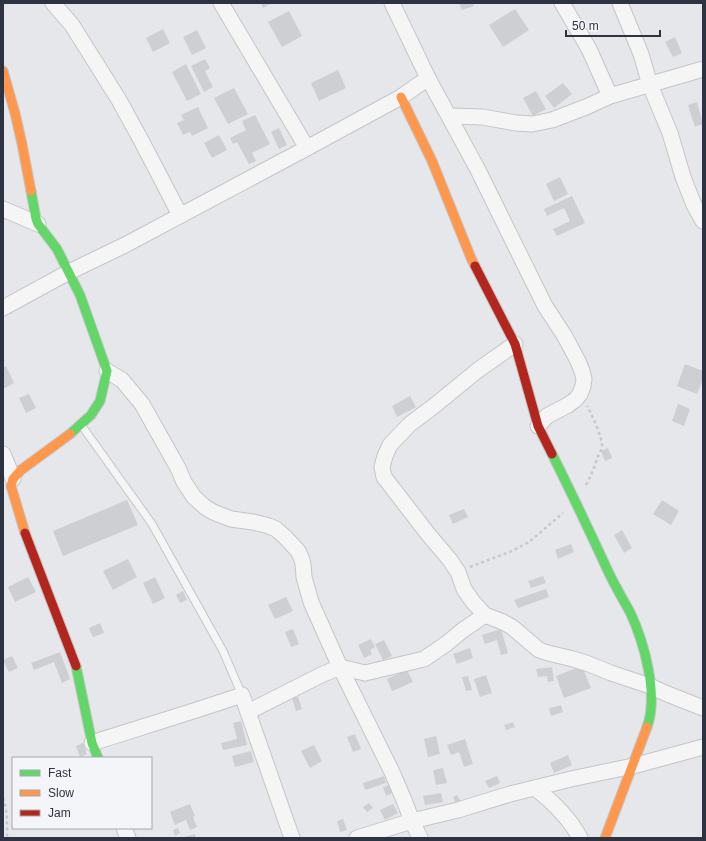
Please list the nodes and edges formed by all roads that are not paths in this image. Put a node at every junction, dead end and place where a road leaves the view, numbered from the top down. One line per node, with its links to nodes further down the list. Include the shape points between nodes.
1 (53, 3): 15 (street, via 72,25 119,100)
2 (221, 3): 13 (street)
3 (392, 3): 8 (street)
4 (562, 3): 10 (street, via 589,49)
5 (620, 3): 9 (street, via 641,54)
6 (703, 69): 9 (street)
7 (3, 71): 17 (street, via 15,113)
8 (428, 78): 11 (street); 12 (street)
9 (650, 85): 10 (street); 16 (street, via 670,133 683,177)
10 (610, 96): 12 (street, via 552,120 532,124 482,117)
11 (401, 97): 13 (street); 20 (street, via 432,161 471,258)
12 (450, 116): 23 (street, via 545,306 564,335 582,371 584,379 580,394 568,405 547,416)
13 (307, 148): 15 (street)
14 (3, 209): 17 (street)
15 (180, 215): 18 (street)
16 (703, 221)
17 (38, 224): 18 (street, via 57,249)
18 (69, 272): 19 (street); 21 (street, via 80,295)
19 (3, 308)
20 (515, 344): 23 (street); 26 (street, via 410,424 390,445 382,467 384,477 450,560 458,572 464,590)
21 (107, 371): 22 (street, via 100,401); 27 (street, via 122,380 142,404 184,482 205,508 231,519 276,529 298,551 311,602)
22 (81, 425): 25 (street, via 21,470); 29 (lane, via 152,524 223,651)
23 (538, 426): 28 (street, via 630,613 642,642)
24 (3, 454): 25 (street)
25 (9, 483): 32 (street, via 28,542 77,668)
26 (485, 616): 27 (street, via 424,659 365,673); 28 (street, via 512,627 539,650 589,664)
27 (340, 667): 31 (street); 37 (street)
28 (650, 686): 30 (street); 35 (street, via 650,719)
29 (242, 695): 31 (street); 32 (street)
30 (703, 708)
31 (248, 712): 38 (street)
32 (92, 743): 34 (street)
33 (703, 747): 35 (street)
34 (98, 757)
35 (633, 766): 36 (street); 42 (street)
36 (535, 788): 37 (street); 41 (street, via 565,815)
37 (412, 821): 39 (street); 40 (street)
38 (292, 838)
39 (357, 838)
40 (420, 838)
41 (580, 838)
42 (605, 838)

